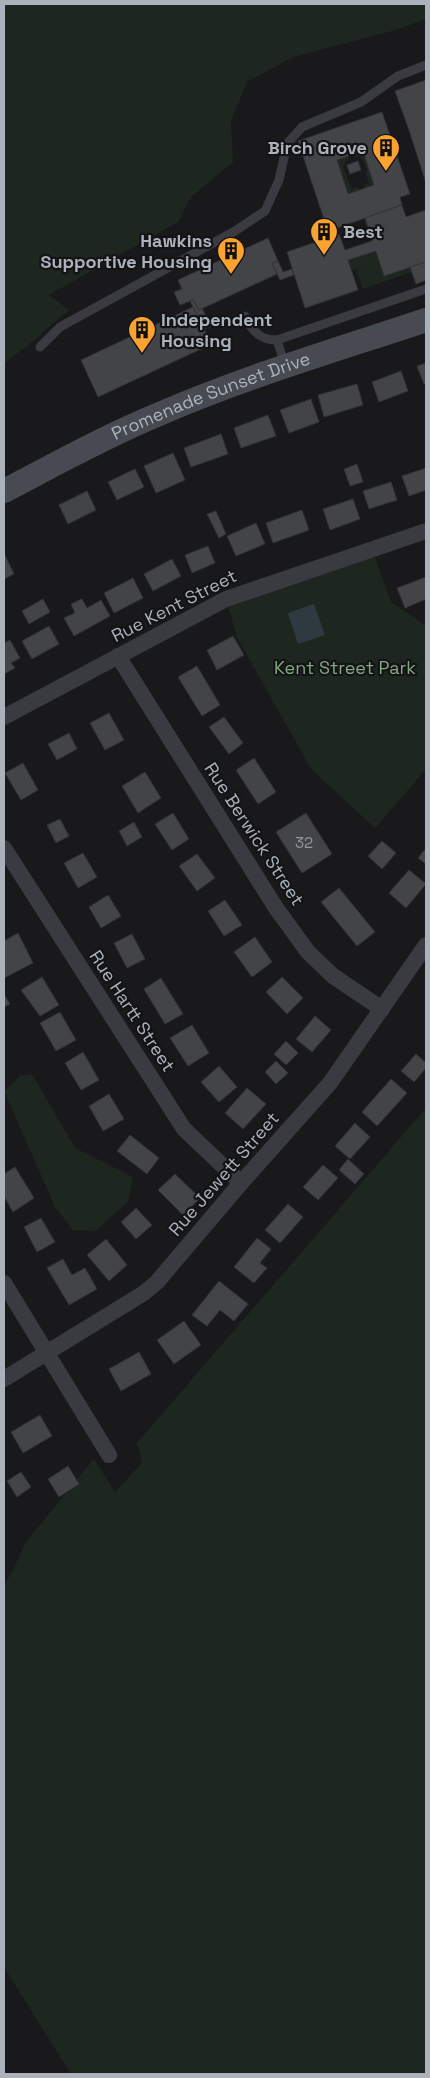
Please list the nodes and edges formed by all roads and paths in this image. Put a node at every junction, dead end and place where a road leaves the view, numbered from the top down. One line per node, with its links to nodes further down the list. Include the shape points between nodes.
1 (426, 65): 6 (lane, via 398,76 362,102 302,126 287,144 279,180 265,211 235,231 60,327)
2 (426, 289): 5 (lane)
3 (246, 316): 5 (lane, via 252,330 262,338)
4 (426, 320): 7 (street, Promenade Sunset Drive)
5 (277, 340): 7 (lane)
6 (40, 347)
7 (286, 367): 8 (street, Promenade Sunset Drive, via 157,414)
8 (4, 491)
9 (426, 531): 10 (street, Rue Kent Street, via 226,599)
10 (118, 656): 11 (street, Rue Kent Street); 14 (street, Rue Berwick Street, via 276,908 308,952 333,976)
11 (4, 717)
12 (4, 848): 15 (street, Rue Hartt Street, via 184,1129)
13 (426, 945): 14 (street, Rue Jewett Street)
14 (382, 1009): 15 (street, Rue Jewett Street, via 330,1082)
15 (241, 1183): 17 (street, Rue Jewett Street, via 157,1282)
16 (4, 1283): 17 (street)
17 (46, 1354): 18 (street, Rue Jewett Street); 19 (street)
18 (4, 1379)
19 (109, 1455)

